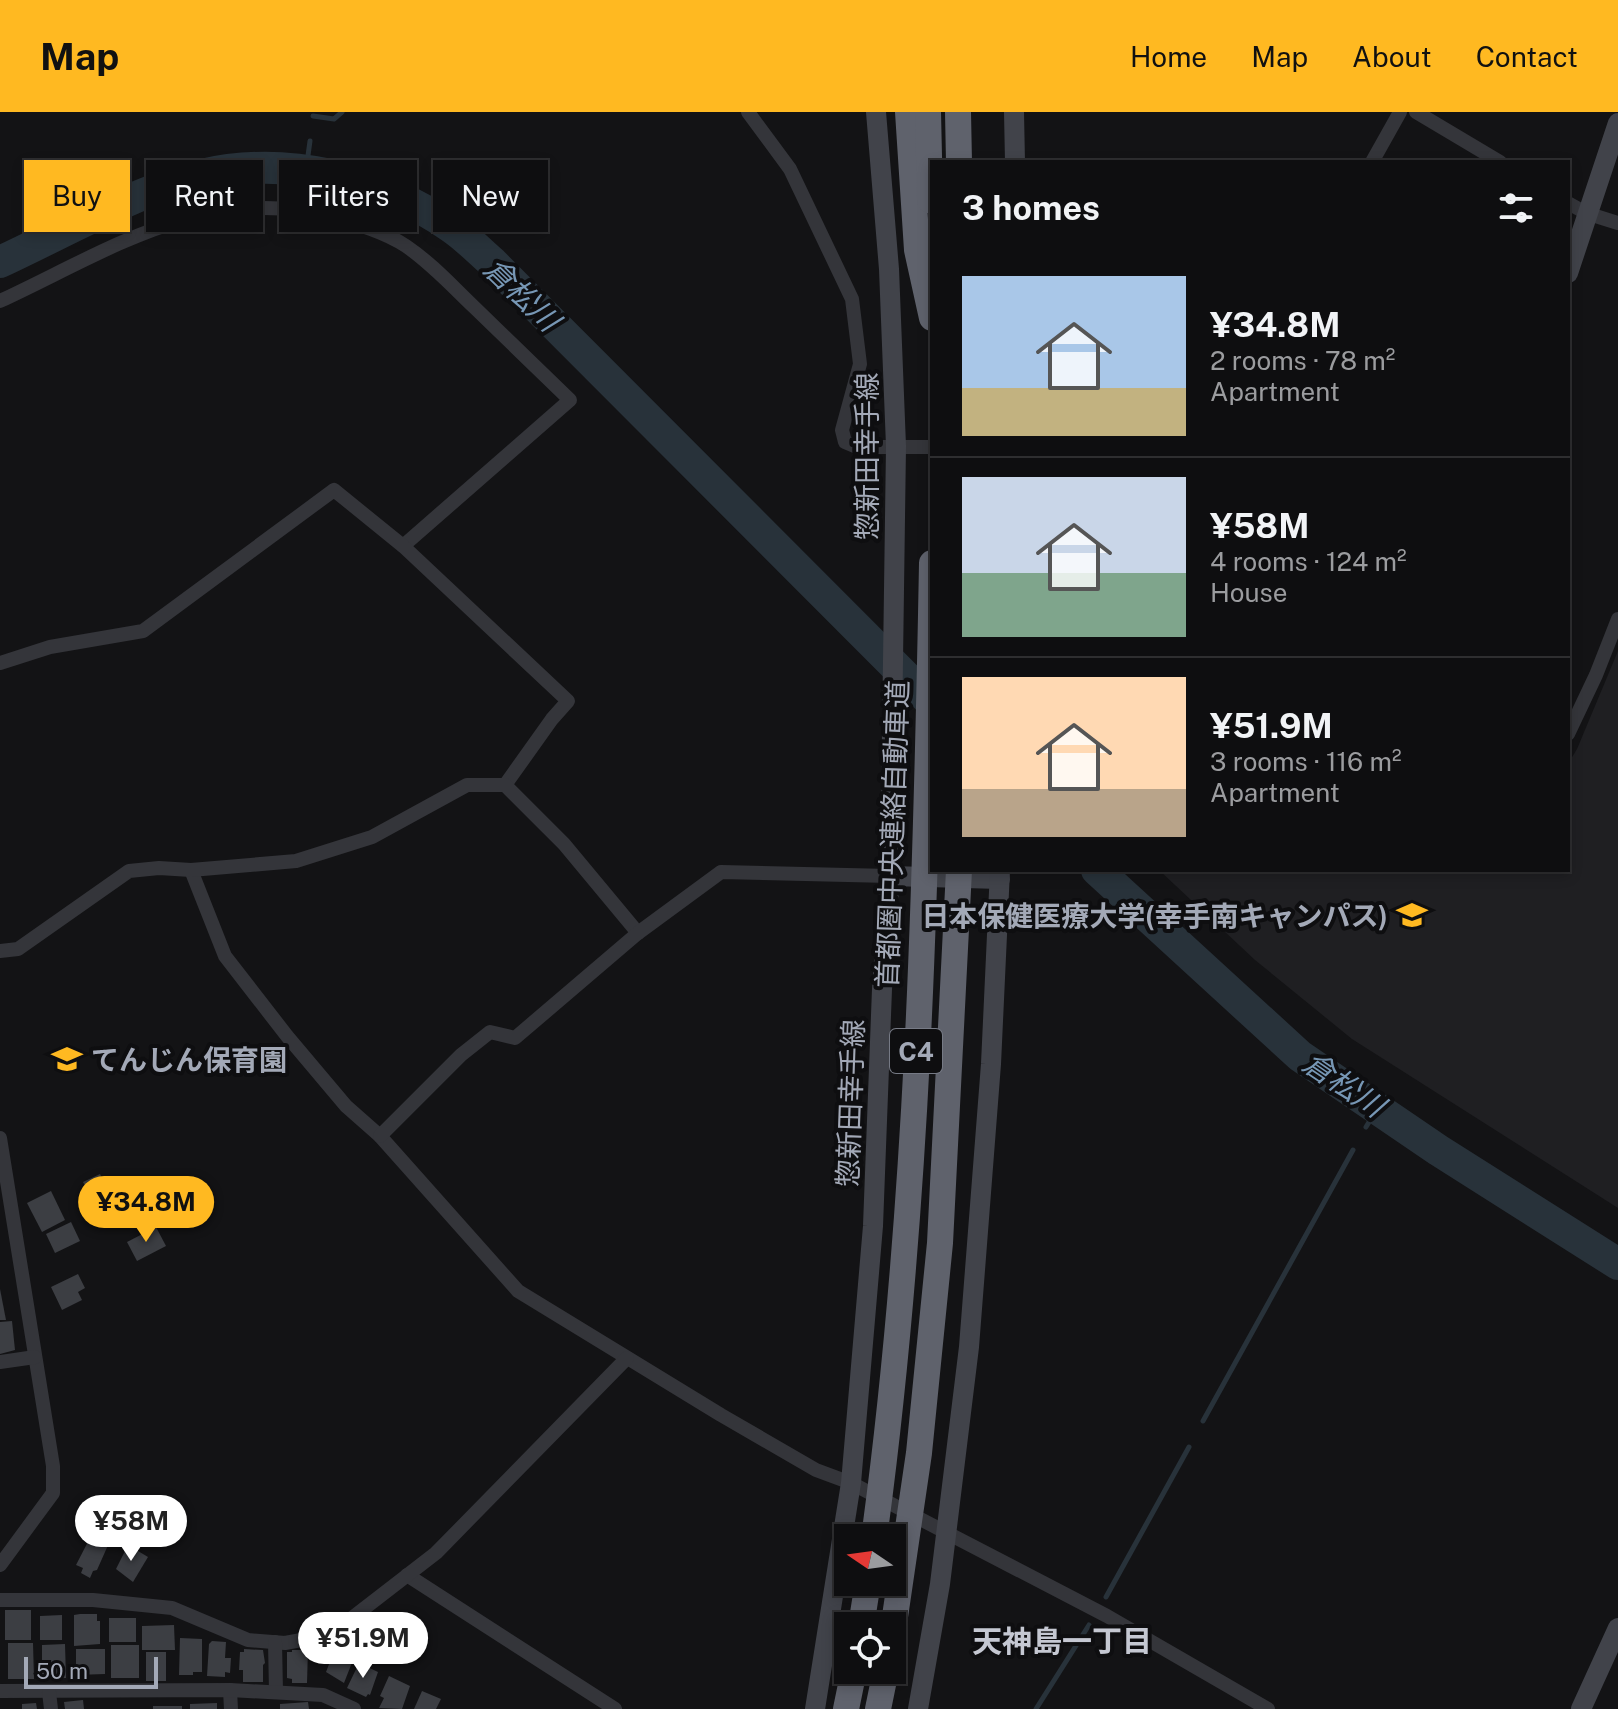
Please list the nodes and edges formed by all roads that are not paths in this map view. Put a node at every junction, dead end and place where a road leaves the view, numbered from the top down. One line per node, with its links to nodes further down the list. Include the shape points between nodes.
1 (748, 112): 23 (street, via 790,169 852,299 860,364 842,430 845,442 857,447)
2 (876, 112): 23 (main road, 惣新田幸手線)
3 (908, 112): 22 (highway, via 917,250)
4 (928, 112): 16 (highway)
5 (958, 112): 11 (highway)
6 (975, 112): 12 (highway)
7 (1014, 112): 13 (main road)
8 (1400, 112): 14 (street)
9 (1416, 112): 15 (street)
10 (1618, 123): 18 (main road)
11 (959, 160)
12 (976, 160)
13 (1015, 160)
14 (1373, 160)
15 (1497, 160)
16 (930, 200)
17 (1570, 204): 18 (street)
18 (1586, 213): 19 (street); 20 (main road)
19 (1618, 223)
20 (1570, 266)
21 (0, 301): 25 (street, via 133,237 197,214 245,206 290,207 325,215 404,245 570,400)
22 (930, 309)
23 (896, 446): 24 (street); 34 (main road, 惣新田幸手線)
24 (930, 447)
25 (403, 546): 28 (street, via 334,490 143,631 50,647); 30 (street, via 568,701)
26 (1618, 619): 29 (street)
27 (930, 646): 43 (highway, 首都圏中央連絡自動車道 / C4, bridge, via 914,1085 895,1355)
28 (0, 663)
29 (1570, 730)
30 (505, 785): 31 (street, via 467,785 372,837 296,861); 35 (street, via 564,844)
31 (191, 870): 36 (street, via 129,871 18,949); 37 (street, via 225,956 346,1106)
32 (959, 872): 48 (highway, C4, bridge, via 940,1243 919,1453)
33 (1000, 875): 34 (main road); 44 (main road, via 979,1230)
34 (890, 876): 35 (street, via 721,872); 42 (main road, 惣新田幸手線, via 873,1226)
35 (638, 933): 37 (street, via 515,1038 490,1032)
36 (0, 951)
37 (380, 1136): 40 (street, via 518,1291)
38 (0, 1138): 39 (street)
39 (35, 1357): 41 (street); 45 (street, via 53,1493)
40 (627, 1358): 42 (street, via 816,1470); 46 (street, via 446,1543)
41 (0, 1362)
42 (851, 1483): 44 (street); 64 (main road, 惣新田幸手線)
43 (876, 1524)
44 (947, 1533): 67 (main road); 68 (street, via 1107,1616)
45 (0, 1565)
46 (407, 1575): 50 (street, via 323,1636); 63 (street)
47 (0, 1600): 50 (street, via 93,1600 172,1608 248,1640)
48 (896, 1612)
49 (1618, 1628): 69 (main road)
50 (275, 1642): 57 (street)
51 (851, 1684): 65 (highway)
52 (883, 1684): 66 (highway)
53 (230, 1690): 55 (street); 57 (street); 61 (street)
54 (0, 1691): 56 (street)
55 (145, 1691): 56 (street); 60 (street)
56 (49, 1692): 59 (street)
57 (276, 1692): 58 (street)
58 (323, 1702): 62 (street)
59 (51, 1709)
60 (146, 1709)
61 (231, 1709)
62 (354, 1709)
63 (615, 1709)
64 (815, 1709)
65 (846, 1709)
66 (878, 1709)
67 (918, 1709)
68 (1268, 1709)
69 (1581, 1709)

